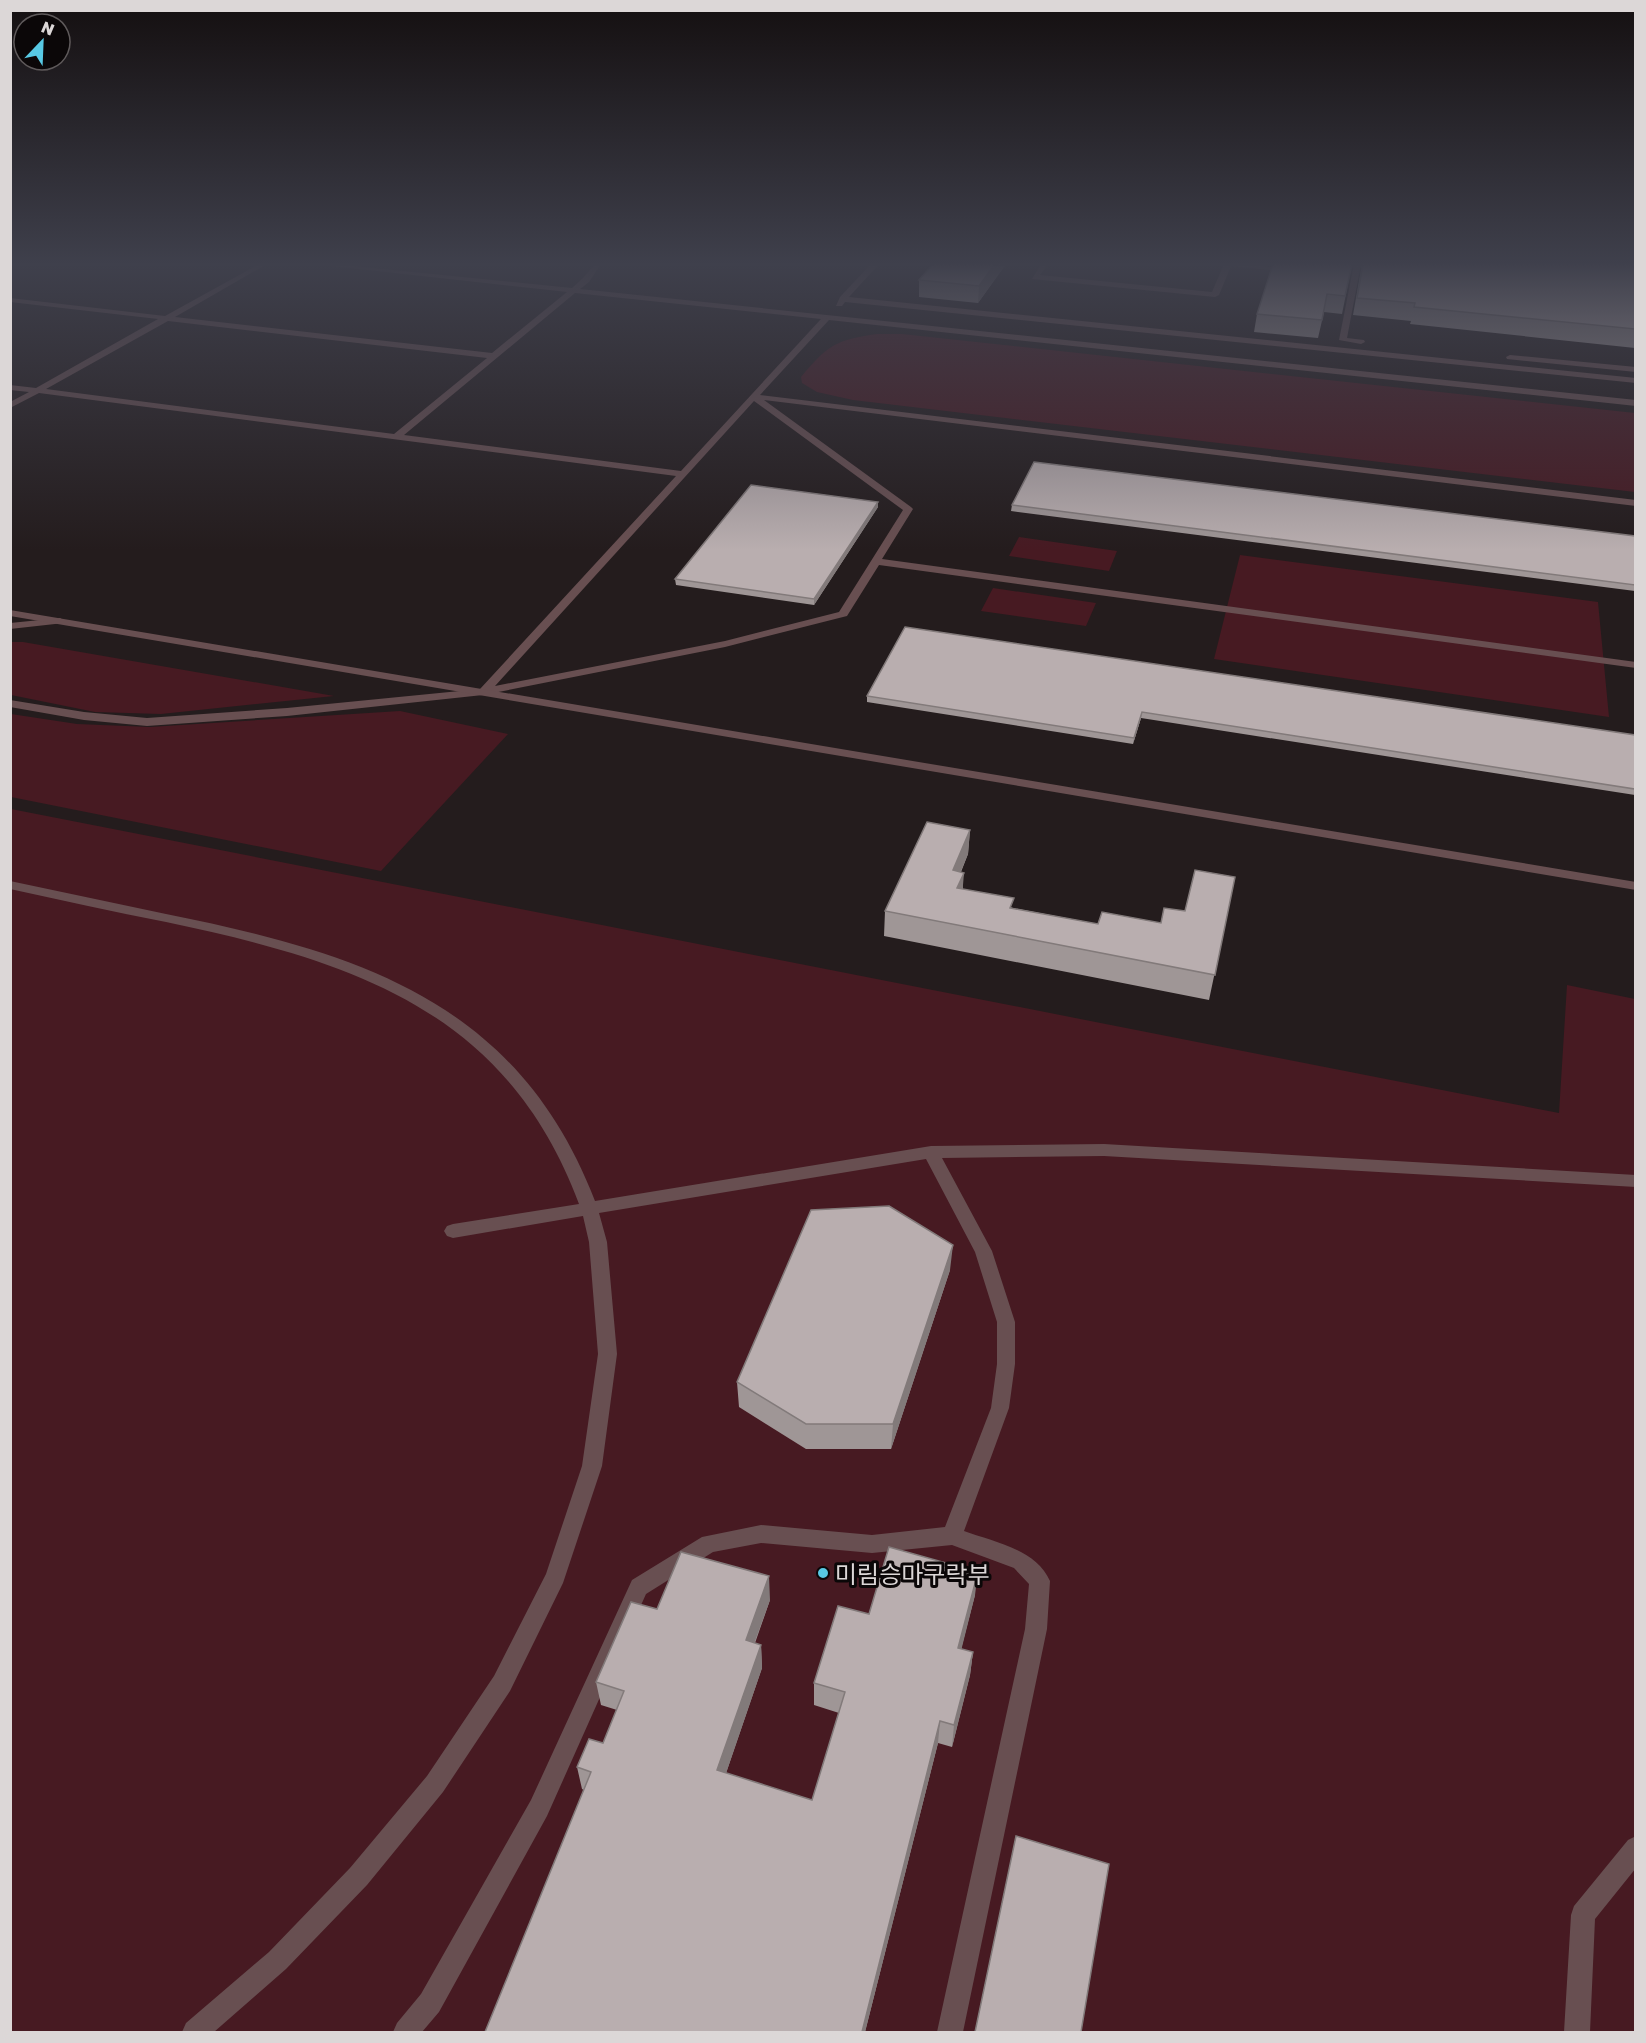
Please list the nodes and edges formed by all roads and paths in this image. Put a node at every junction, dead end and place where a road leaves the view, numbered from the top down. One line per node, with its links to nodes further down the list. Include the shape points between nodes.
1 (94, 359): 12 (street)
2 (490, 359): 16 (street)
3 (788, 359): 13 (street)
4 (1224, 359): 9 (street)
5 (1409, 359): 9 (street)
6 (1431, 359): 10 (street)
7 (1528, 359): 8 (street)
8 (1635, 370)
9 (1406, 379): 14 (street)
10 (1635, 381)
11 (10, 387): 12 (street)
12 (38, 391): 15 (street); 16 (street)
13 (754, 397): 17 (street); 18 (street); 19 (street, via 908,509)
14 (1635, 403)
15 (10, 406)
16 (396, 437): 17 (street)
17 (683, 474): 24 (street)
18 (1635, 503)
19 (874, 561): 23 (street); 24 (street, via 843,614 725,644)
20 (10, 613): 21 (street)
21 (60, 621): 22 (street); 24 (street)
22 (10, 626)
23 (1635, 664)
24 (483, 692): 25 (street, via 147,722); 27 (street)
25 (10, 703)
26 (10, 885): 30 (street, via 277,942 364,971 404,990 476,1038 514,1076 558,1137)
27 (1635, 886)
28 (931, 1152): 29 (street, via 1104,1150); 30 (street); 32 (street, via 983,1251 1006,1322 1000,1408)
29 (1635, 1181)
30 (589, 1207): 31 (street); 34 (street, via 604,1270 608,1323 599,1430 582,1503 558,1570 525,1641 432,1789 370,1865 298,1941)
31 (453, 1231)
32 (952, 1536): 35 (street, via 872,1544 761,1534 709,1544 639,1587 538,1808 430,2003); 36 (street, via 1022,1561 1040,1581 1036,1629)
33 (1635, 1848): 37 (street, via 1584,1915)
34 (195, 2032)
35 (406, 2032)
36 (950, 2032)
37 (1577, 2032)

